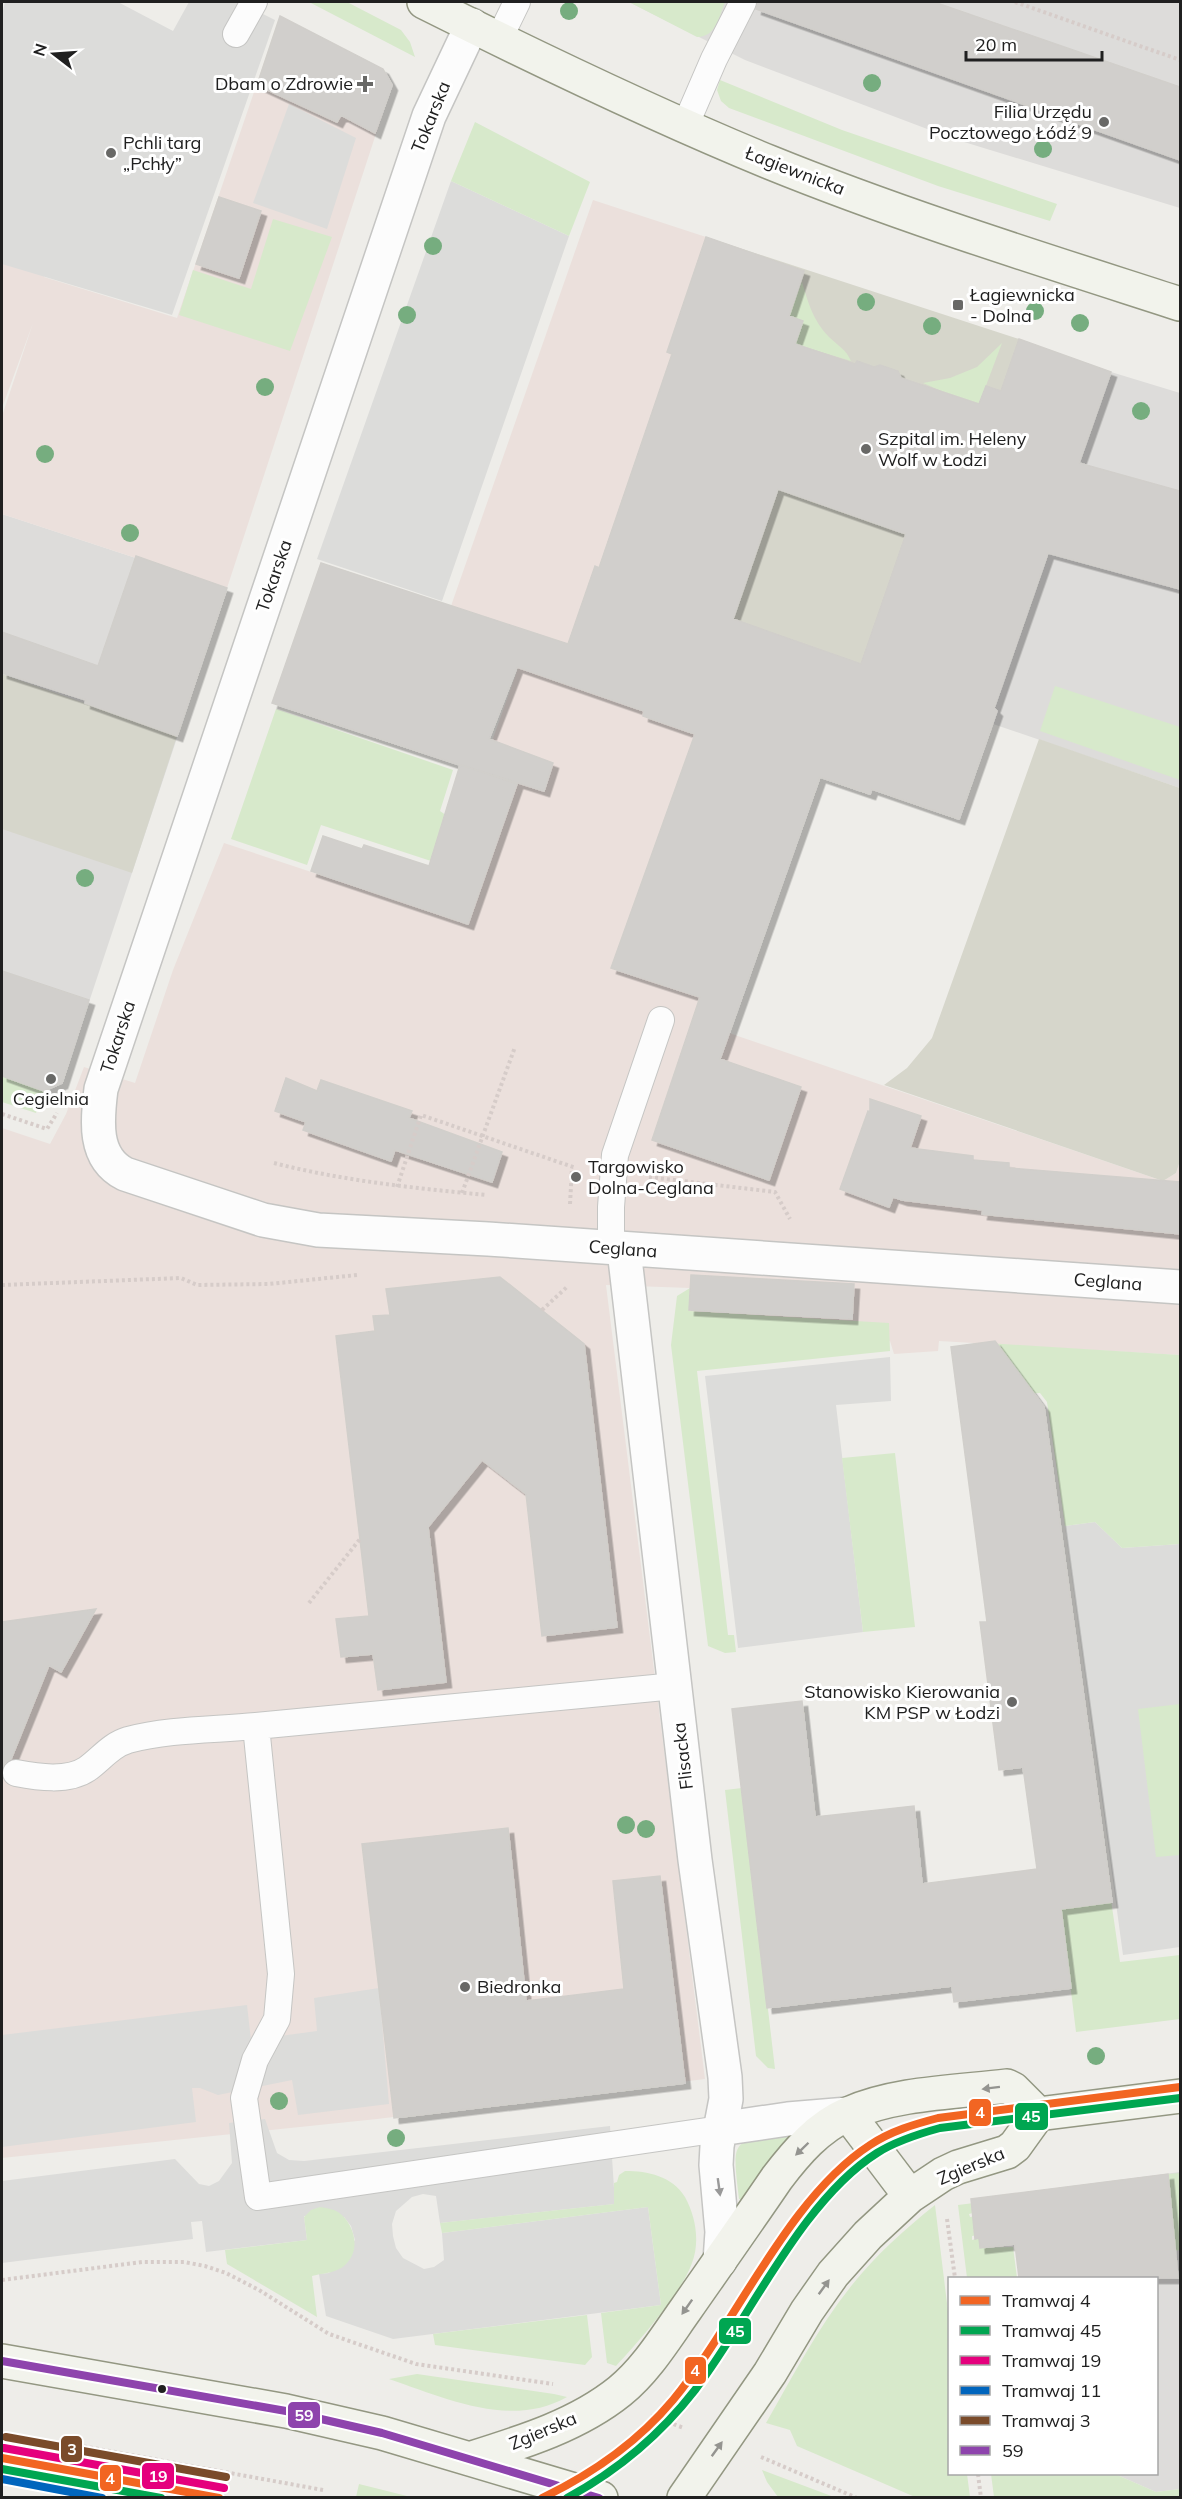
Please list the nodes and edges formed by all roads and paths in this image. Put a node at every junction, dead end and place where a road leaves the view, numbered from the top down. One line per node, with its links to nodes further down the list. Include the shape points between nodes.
1 (254, 2): 7 (lane)
2 (424, 2): 6 (street, Łagiewnicka)
3 (517, 2): 6 (lane)
4 (743, 2): 9 (lane)
5 (1015, 2): 8 (path)
6 (485, 32): 9 (street, Łagiewnicka); 15 (street, Tokarska, via 429,116 101,1089)
7 (236, 34)
8 (1180, 60)
9 (685, 126): 10 (street, Łagiewnicka, via 848,192)
10 (1180, 304)
11 (661, 1020): 19 (lane, via 615,1155)
12 (515, 1047): 16 (path)
13 (2, 1114): 14 (path)
14 (48, 1129)
15 (99, 1133): 29 (street, Ceglana, via 102,1153 114,1168 263,1220 318,1230)
16 (482, 1137): 18 (path); 20 (path, via 422,1115); 21 (path)
17 (274, 1163): 20 (path)
18 (572, 1168): 19 (path); 24 (path)
19 (614, 1173): 25 (lane); 27 (path, via 775,1192)
20 (397, 1187): 21 (path)
21 (462, 1193): 22 (path)
22 (494, 1196)
23 (559, 1203): 24 (path)
24 (570, 1204): 25 (path)
25 (611, 1207): 29 (lane)
26 (780, 1217): 27 (path)
27 (789, 1217): 28 (path)
28 (794, 1225)
29 (617, 1249): 31 (street, Ceglana); 35 (street, Flisacka)
30 (570, 1286): 32 (path)
31 (1180, 1287)
32 (542, 1310)
33 (360, 1539): 34 (path)
34 (309, 1603)
35 (675, 1686): 36 (lane); 41 (street, Flisacka, via 725,2077 726,2099)
36 (256, 1726): 37 (lane, via 127,1740 109,1749 86,1770 71,1775 39,1778); 41 (lane, via 281,1974 277,2019 255,2060 244,2098 258,2197)
37 (16, 1773)
38 (1180, 2096): 40 (street)
39 (848, 2114): 40 (street, Zgierska, one-way to 39, via 1007,2086 908,2098); 41 (street, Zgierska); 42 (street); 44 (street, Zgierska, one-way to 44, via 796,2153)
40 (1038, 2114): 42 (street, Zgierska, via 1016,2146 1007,2152 958,2167)
41 (720, 2129): 44 (street, Flisacka, one-way to 44, via 716,2164 722,2232)
42 (910, 2196): 57 (street, Zgierska, one-way to 42, via 833,2274)
43 (947, 2214): 45 (path)
44 (720, 2261): 53 (street, Zgierska, one-way to 53, via 638,2374 618,2392 548,2432)
45 (955, 2277)
46 (2, 2280): 48 (path, via 142,2262 205,2266 250,2285 329,2334 416,2364)
47 (2, 2361): 53 (street, via 286,2411)
48 (561, 2385)
49 (651, 2415): 50 (path)
50 (692, 2431)
51 (2, 2433): 55 (path, via 16,2440 50,2446 71,2444)
52 (754, 2454): 58 (path)
53 (472, 2458): 56 (street)
54 (978, 2475): 59 (path)
55 (323, 2490)
56 (601, 2498)
57 (684, 2498)
58 (857, 2498)
59 (981, 2498)

